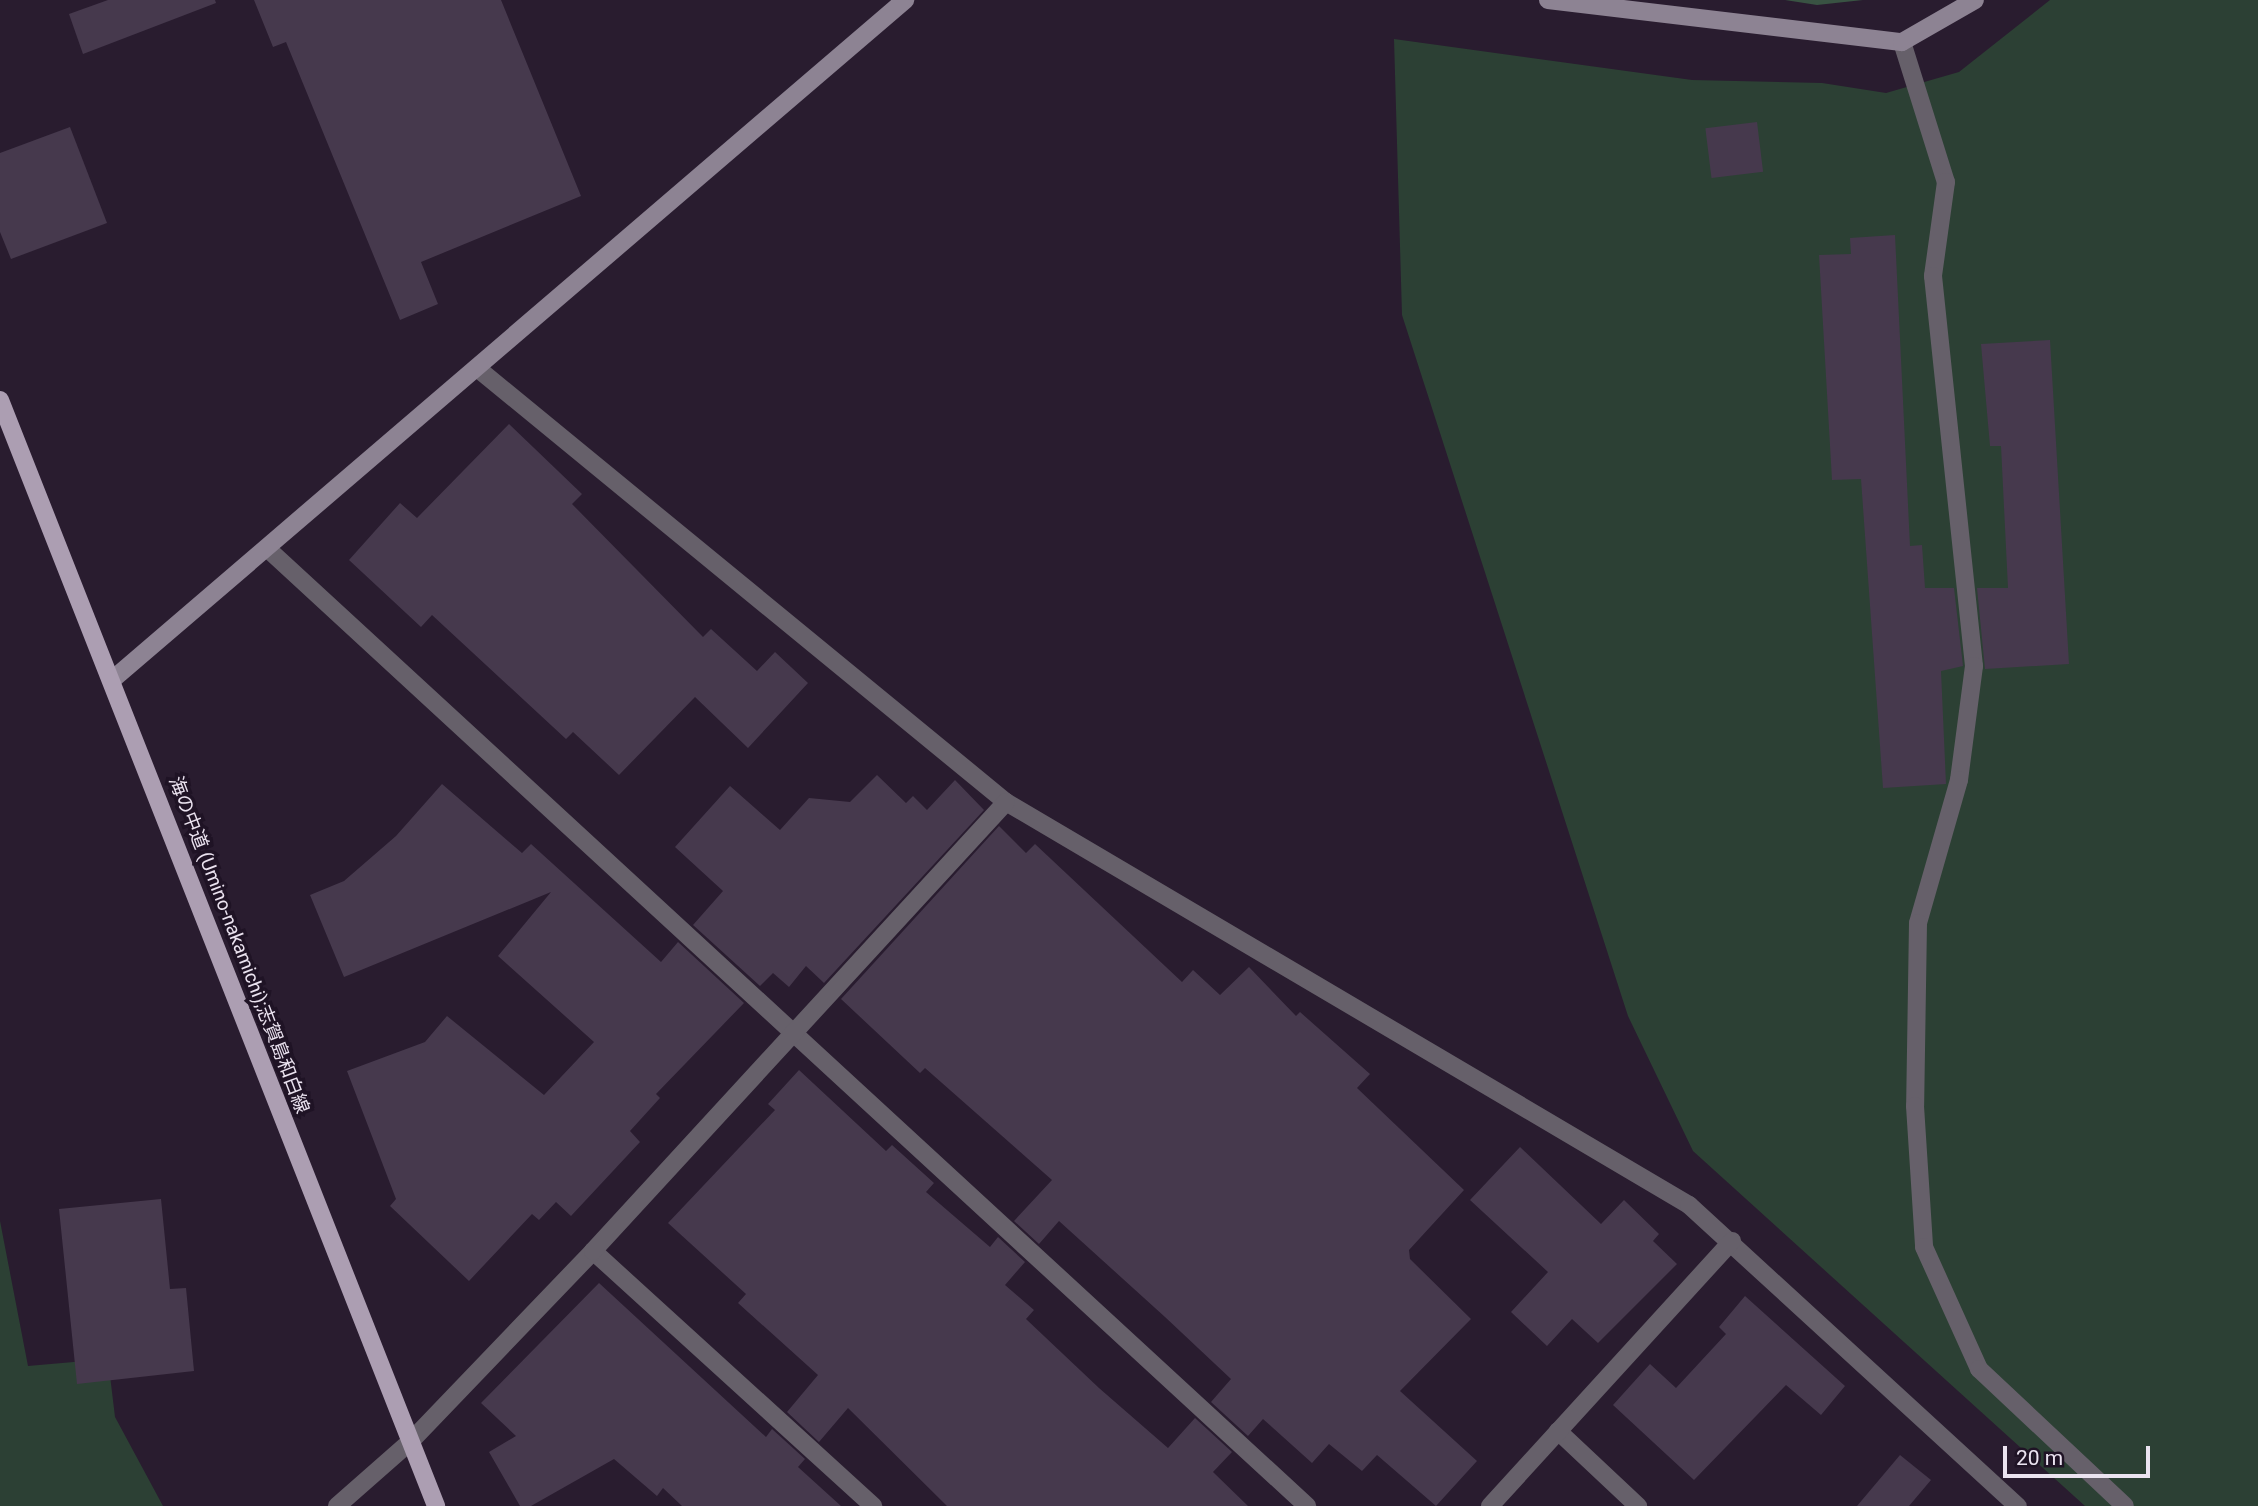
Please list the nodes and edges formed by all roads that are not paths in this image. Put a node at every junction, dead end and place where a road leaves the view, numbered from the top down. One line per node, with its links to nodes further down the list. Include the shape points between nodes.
1 (905, 0): 5 (street)
2 (1548, 0): 4 (street)
3 (1975, 0): 4 (street)
4 (1902, 42): 22 (street, via 1946,182 1933,276 1974,666 1959,780 1918,923 1915,1106 1924,1247 1979,1369)
5 (477, 368): 7 (street); 9 (street)
6 (0, 400): 8 (main road, 海の中道 (Umino-nakamichi);志賀島和白線)
7 (270, 551): 8 (street); 10 (street)
8 (112, 680): 14 (main road, 海の中道 (Umino-nakamichi);志賀島和白線)
9 (1006, 802): 10 (street); 11 (street, via 1616,1160 1689,1205)
10 (793, 1034): 12 (street); 18 (street)
11 (1732, 1241): 13 (street); 21 (street)
12 (593, 1251): 14 (street); 17 (street)
13 (1558, 1432): 19 (street); 20 (street)
14 (411, 1441): 15 (street); 16 (main road, 海の中道 (Umino-nakamichi);志賀島和白線)
15 (337, 1506)
16 (436, 1506)
17 (873, 1506)
18 (1307, 1506)
19 (1490, 1506)
20 (1638, 1506)
21 (2018, 1506)
22 (2125, 1506)

